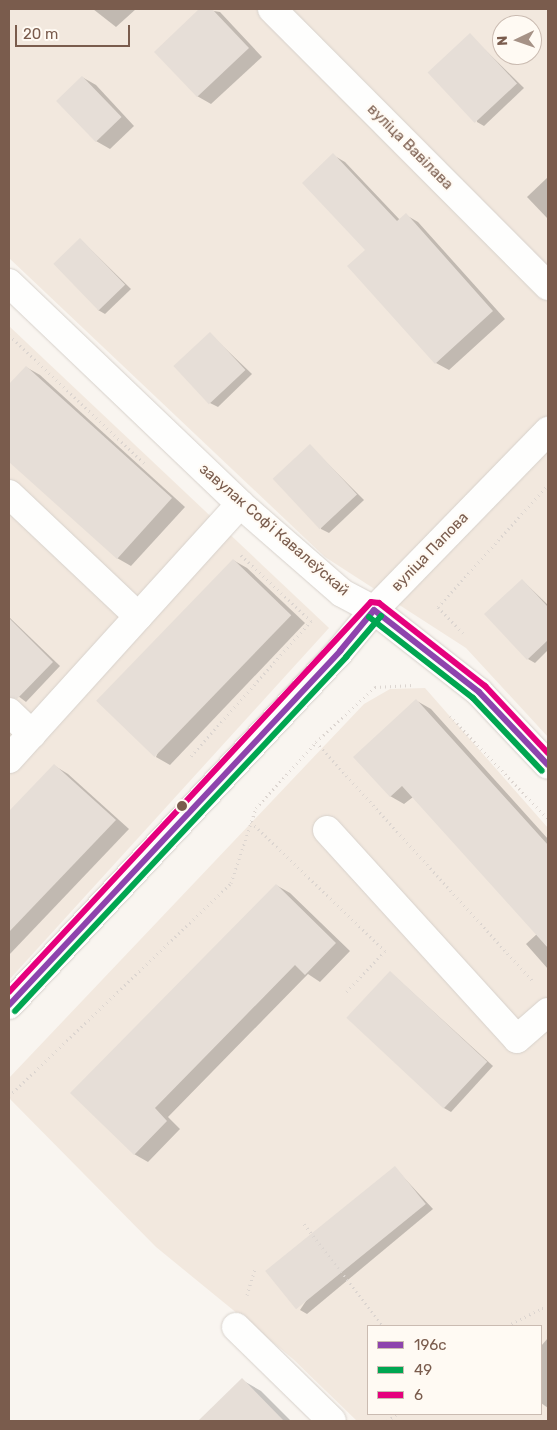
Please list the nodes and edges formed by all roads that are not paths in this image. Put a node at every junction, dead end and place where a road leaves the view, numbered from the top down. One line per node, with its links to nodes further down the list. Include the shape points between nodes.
1 (272, 9): 3 (street, вуліца Вавілава)
2 (9, 283): 6 (street, завулак Софʼі Кавалеўскай)
3 (548, 286)
4 (548, 431): 7 (street, вуліца Папова)
5 (9, 494): 8 (street)
6 (240, 504): 7 (street, завулак Софʼі Кавалеўскай, via 342,593); 8 (street)
7 (374, 610): 12 (street, завулак Софʼі Кавалеўскай, via 480,692); 14 (street, вуліца Папова, via 340,651)
8 (138, 616): 10 (street)
9 (9, 712): 10 (street)
10 (32, 734): 11 (street)
11 (9, 759)
12 (548, 765)
13 (327, 830): 15 (street, via 518,1039)
14 (9, 1005)
15 (548, 1012)
16 (236, 1328): 17 (street)
17 (332, 1421)

